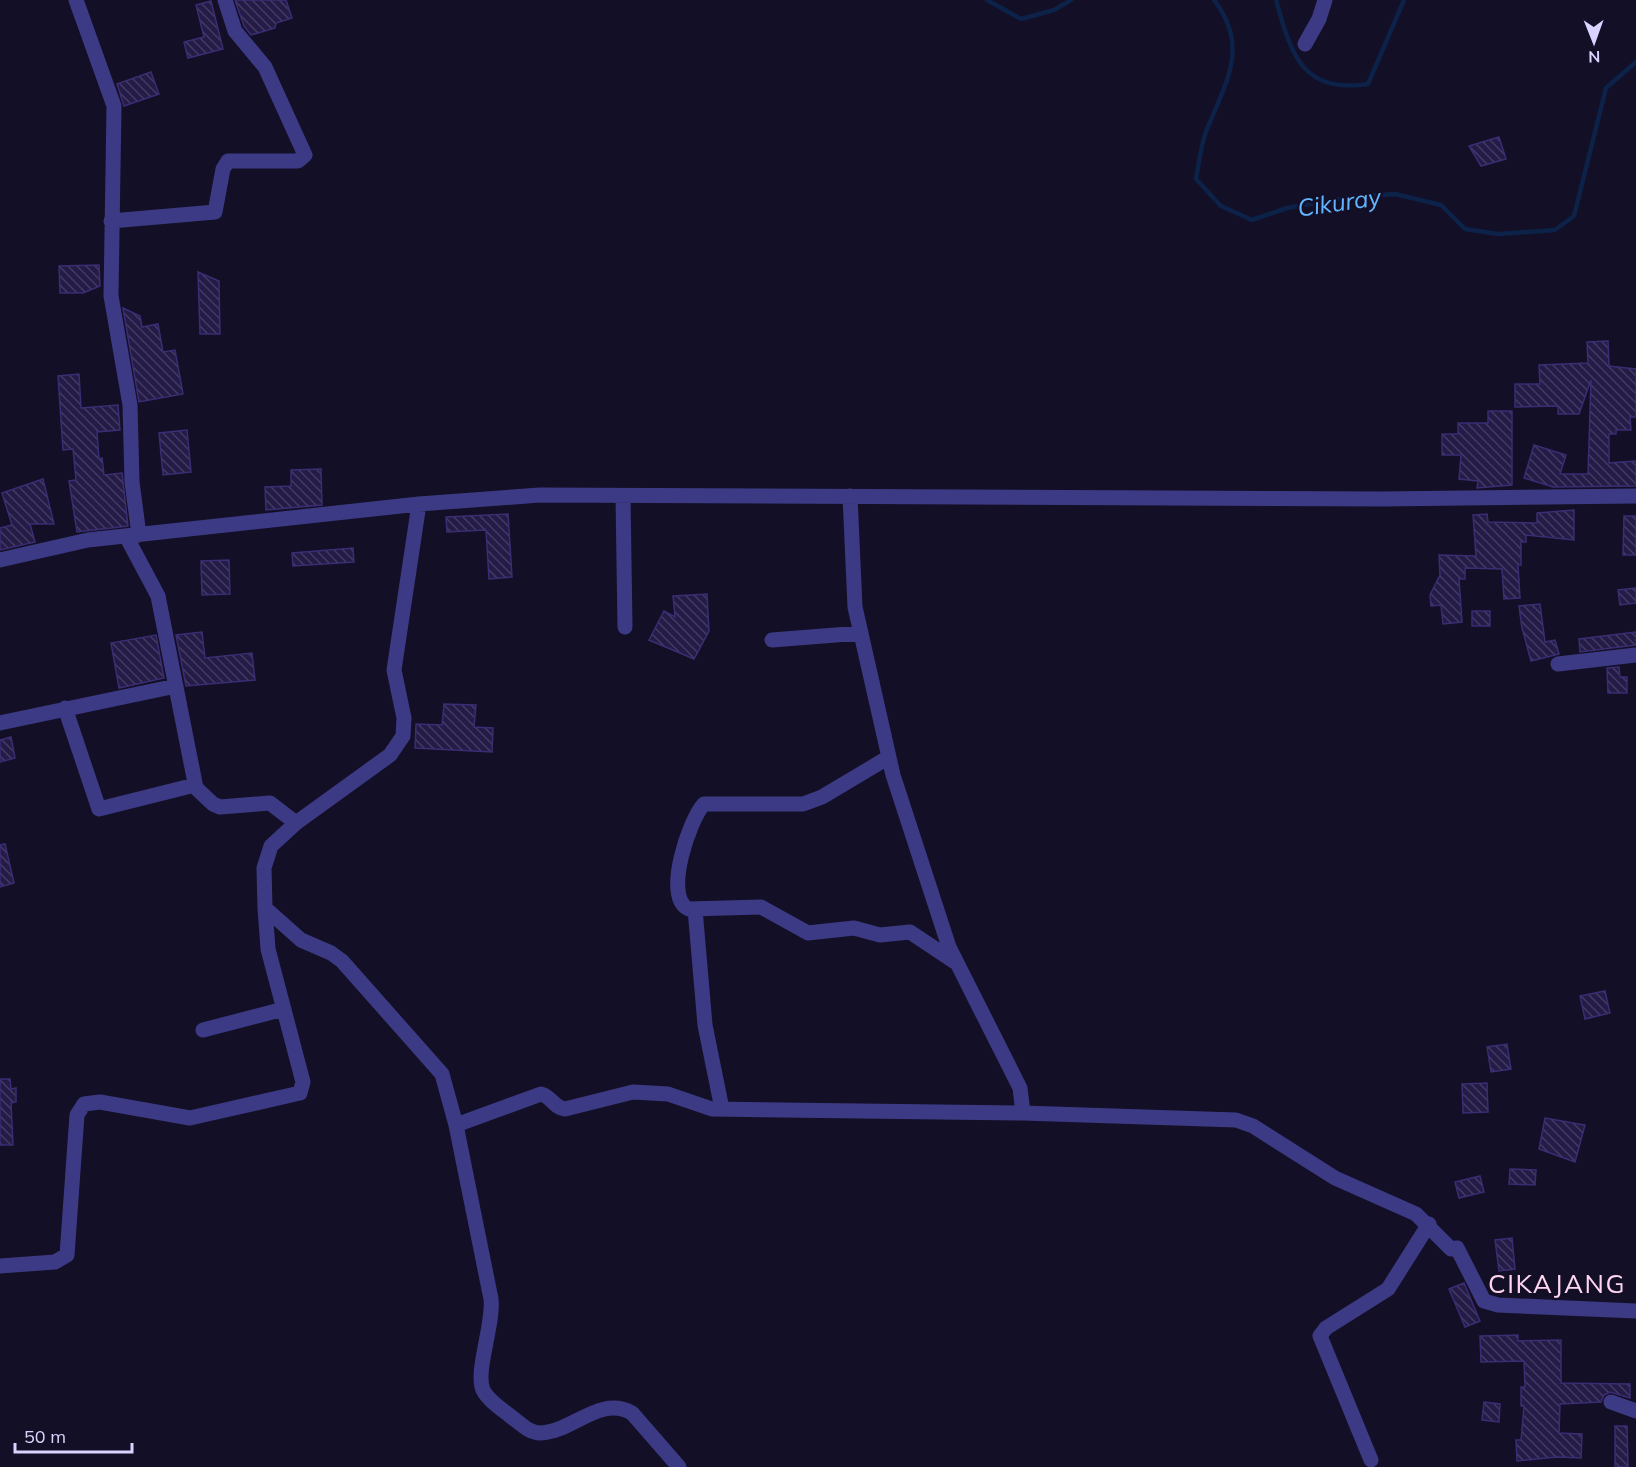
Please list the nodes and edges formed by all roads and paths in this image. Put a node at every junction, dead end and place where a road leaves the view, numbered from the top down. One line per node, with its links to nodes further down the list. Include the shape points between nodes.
1 (76, 0): 5 (street, via 114,106)
2 (225, 0): 5 (street, via 235,31 265,67 305,155 297,161 228,161 215,213)
3 (1325, 0): 4 (street)
4 (1305, 44)
5 (111, 221): 10 (street, via 112,306 129,405)
6 (623, 496): 7 (street); 9 (street, via 540,495); 12 (street)
7 (850, 496): 8 (street); 13 (street, via 852,585)
8 (1636, 496)
9 (419, 504): 10 (street); 22 (street, via 394,670 404,718 403,736 390,755)
10 (133, 536): 11 (street, via 88,540); 17 (street, via 158,596)
11 (0, 560)
12 (625, 627)
13 (861, 633): 14 (street); 20 (street)
14 (772, 640)
15 (1636, 655): 16 (street)
16 (1558, 664)
17 (176, 686): 18 (street); 21 (street)
18 (65, 708): 19 (street); 21 (street, via 99,809)
19 (0, 723)
20 (889, 757): 24 (street, via 803,804 704,804 679,865 677,881 681,904); 25 (street)
21 (195, 785): 22 (street, via 217,806 270,802)
22 (296, 823): 23 (street, via 278,838 266,856)
23 (266, 908): 26 (street, via 268,949); 30 (street, via 301,940 342,961 422,1053 438,1066)
24 (695, 909): 25 (street, via 761,907 808,933 849,928 880,935 910,932); 28 (street, via 705,1025)
25 (955, 962): 29 (street, via 1020,1088)
26 (284, 1009): 27 (street); 32 (street, via 303,1082 300,1093 190,1118 100,1102 84,1104 77,1115 67,1255 56,1262)
27 (202, 1030)
28 (722, 1109): 29 (street); 30 (street, via 704,1108 663,1093 633,1092 562,1109 541,1094)
29 (1023, 1113): 31 (street, via 1245,1122 1335,1178 1410,1210)
30 (456, 1125): 37 (street, via 492,1307 481,1376 489,1399 535,1432 550,1431 606,1408 624,1408)
31 (1429, 1224): 33 (street, via 1451,1249 1457,1248 1480,1296 1491,1304); 36 (street, via 1388,1289 1326,1328 1320,1336)
32 (0, 1266)
33 (1636, 1311)
34 (1611, 1402): 35 (street)
35 (1636, 1411)
36 (1371, 1460)
37 (680, 1467)

